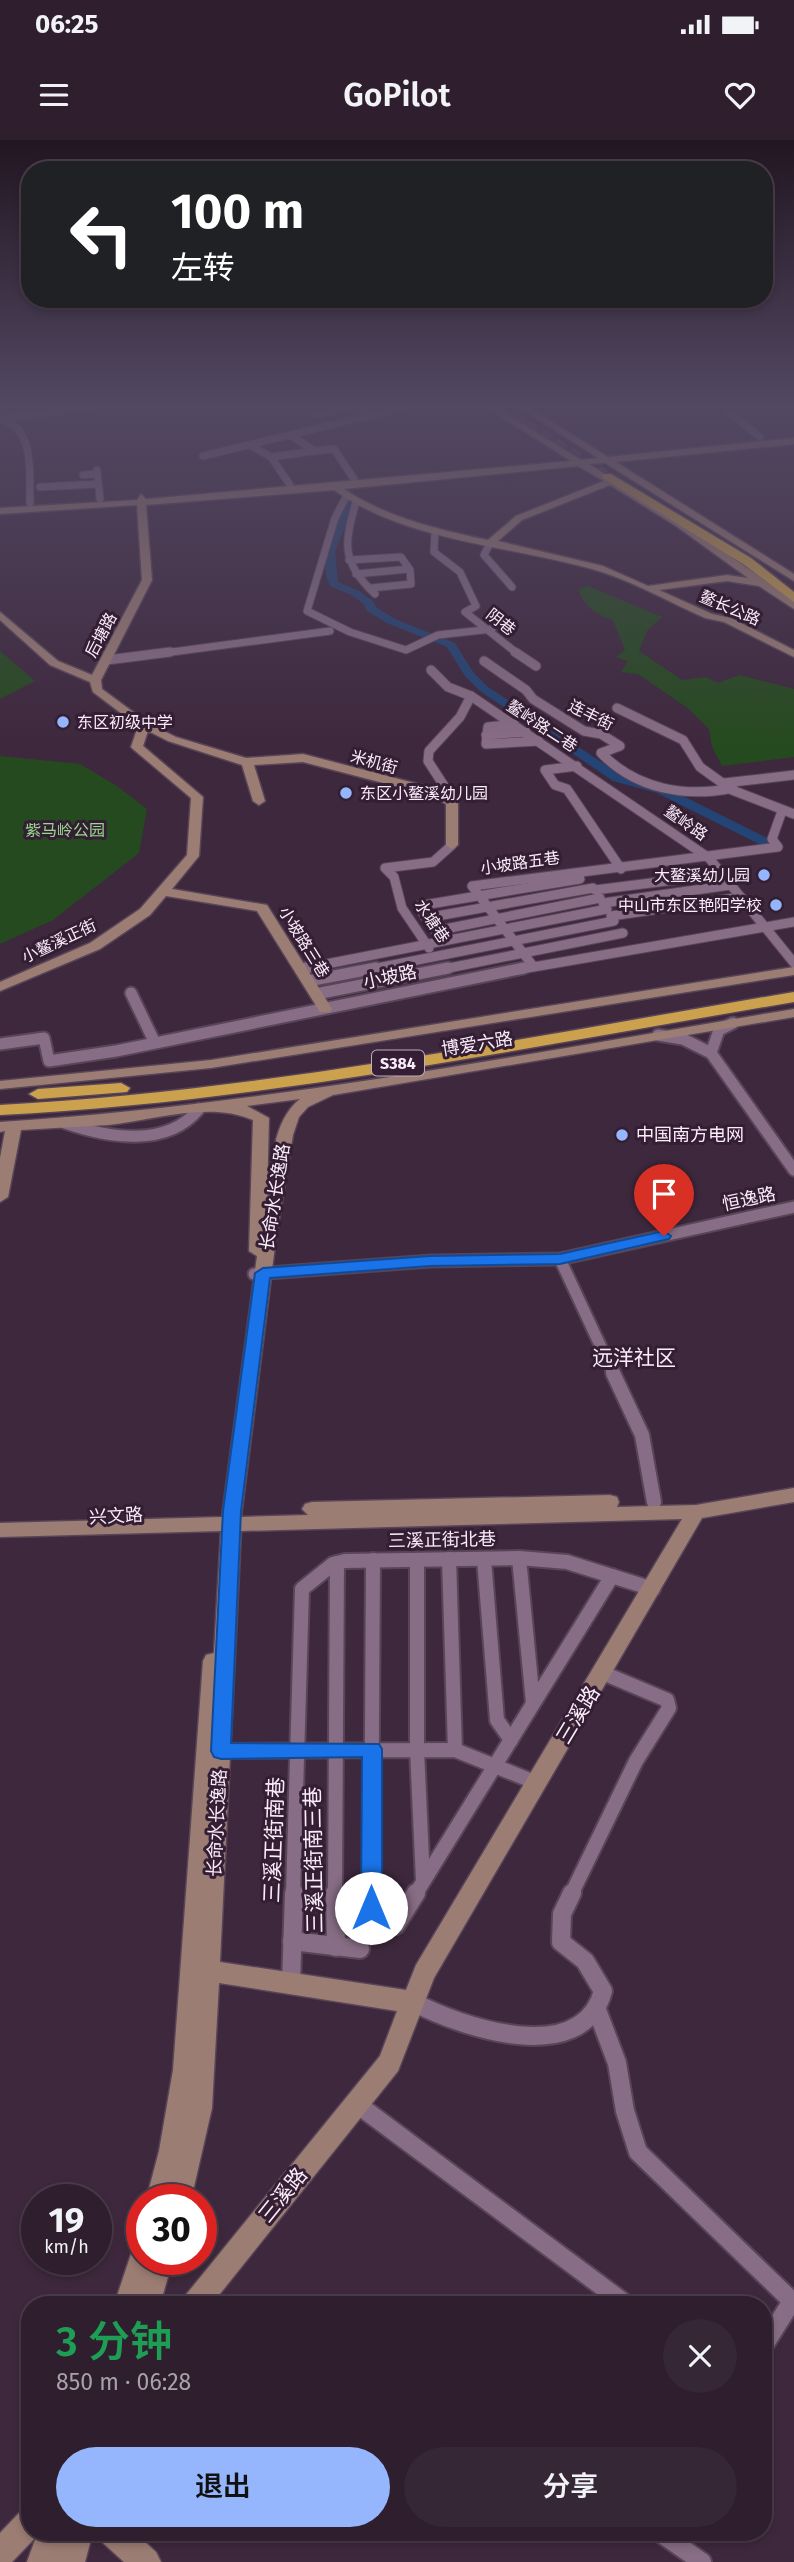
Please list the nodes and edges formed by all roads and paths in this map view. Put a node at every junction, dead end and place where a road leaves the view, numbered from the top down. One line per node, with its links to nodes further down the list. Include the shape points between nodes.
1 (142, 519): 26 (street, 后塘路, via 147,580)
2 (335, 519): 23 (street, via 307,611 350,632 406,650 434,637)
3 (348, 519): 14 (street, via 345,540)
4 (404, 519): 10 (street, 鳌长公路)
5 (518, 519): 11 (street)
6 (675, 519): 12 (street)
7 (681, 519): 20 (highway)
8 (686, 519): 15 (highway)
9 (691, 519): 15 (street)
10 (435, 531): 11 (street, 鳌长公路); 23 (street, 阴巷, via 434,552 460,572 476,606 464,612)
11 (489, 543): 18 (street, via 484,555); 19 (street, 鳌长公路, via 599,568)
12 (743, 567): 16 (street); 17 (street)
13 (409, 569): 14 (street); 14 (street, via 401,556); 14 (street, via 411,584 373,591)
14 (355, 570)
15 (789, 574)
16 (727, 578): 17 (street); 19 (street)
17 (765, 584): 21 (street)
18 (512, 587)
19 (646, 589): 25 (street, 鳌长公路, via 727,620)
20 (794, 598)
21 (794, 606)
22 (0, 615): 30 (street, via 54,663)
23 (492, 629): 28 (street, 阴巷, via 518,656)
24 (330, 631): 26 (street)
25 (794, 654)
26 (107, 660): 30 (street, 后塘路)
27 (484, 661): 42 (street, 连丰街, via 533,699 620,746 601,753 624,773 682,794 719,792)
28 (536, 666)
29 (431, 670): 31 (street, 鳌岭路二巷, via 437,680)
30 (95, 680): 34 (street, 后塘路, via 97,690)
31 (471, 696): 33 (street, 鳌岭路二巷); 43 (street, via 460,717 429,751 428,761 448,792)
32 (617, 708): 42 (street, via 684,740 698,765)
33 (514, 724): 35 (street, 鳌岭路二巷); 36 (street, via 488,727)
34 (144, 725): 39 (street, 后塘路, via 172,739); 53 (street, 小鳌溪正街, via 137,747 197,797 193,856)
35 (526, 732): 36 (street); 37 (street, 鳌岭路二巷)
36 (486, 735): 37 (street, via 486,744)
37 (539, 741): 40 (street, 鳌岭路二巷)
38 (303, 758): 39 (street, 后塘路); 43 (street, 米机街)
39 (247, 762): 44 (street)
40 (577, 766): 48 (street, 鳌岭路); 49 (street, 鳌岭路二巷, via 545,770 555,785 567,789)
41 (794, 775): 42 (street)
42 (729, 786): 45 (street)
43 (441, 796): 47 (street, via 452,803)
44 (259, 801)
45 (782, 811): 46 (street); 48 (street, via 772,839 778,847)
46 (794, 814)
47 (452, 845): 67 (street, 水塘巷, via 433,862 385,868 394,877 402,908)
48 (709, 858): 49 (street, 鳌岭路); 50 (street)
49 (621, 869): 51 (street, 鳌岭路)
50 (722, 874): 52 (street); 56 (street)
51 (585, 875): 54 (street, 小坡路五巷, via 472,886); 56 (street)
52 (731, 885): 55 (street); 56 (street)
53 (162, 891): 75 (street, 小坡路三巷, via 262,908); 78 (street, 小鳌溪正街, via 145,912 95,946)
54 (480, 896): 57 (street, 小坡路五巷); 58 (street, via 418,906)
55 (741, 897): 56 (street); 61 (street)
56 (604, 904): 57 (street); 59 (street); 62 (street); 64 (street); 65 (street)
57 (488, 907): 58 (street); 59 (street, 小坡路五巷)
58 (426, 918): 63 (street)
59 (497, 919): 62 (street, 小坡路五巷); 63 (street)
60 (794, 922): 61 (street, 小坡路)
61 (764, 926): 68 (street, 小坡路); 71 (street)
62 (505, 929): 65 (street, 小坡路五巷); 66 (street)
63 (435, 930): 66 (street)
64 (623, 933): 68 (street); 69 (street)
65 (514, 940): 69 (street, 小坡路五巷); 70 (street)
66 (443, 941): 67 (street)
67 (426, 944): 70 (street, 水塘巷); 75 (street)
68 (632, 948): 72 (street, 小坡路)
69 (523, 953): 72 (street, 小坡路五巷); 73 (street)
70 (436, 956): 73 (street, 水塘巷); 75 (street)
71 (794, 963)
72 (533, 966): 76 (street, 小坡路)
73 (445, 968): 76 (street, 水塘巷); 80 (street)
74 (794, 971): 91 (street, 博爱六路, via 211,1064)
75 (305, 975): 80 (street, 小坡路三巷)
76 (455, 981): 82 (street, 小坡路)
77 (794, 985): 93 (highway, 博爱六路 / S384, via 252,1072)
78 (0, 987)
79 (131, 993): 86 (street)
80 (316, 994): 82 (street, 小坡路三巷)
81 (794, 997): 89 (highway, 博爱六路 / S384)
82 (325, 1009): 86 (street, 小坡路)
83 (794, 1013): 84 (street, 博爱六路)
84 (733, 1023): 85 (street, 博爱六路); 88 (street, via 719,1030)
85 (658, 1035): 88 (street, via 683,1039); 90 (street, 博爱六路)
86 (154, 1041): 87 (street, 小坡路, via 49,1061 44,1038)
87 (0, 1044)
88 (711, 1053): 98 (street)
89 (429, 1058): 90 (highway); 97 (highway, 博爱六路 / S384, via 188,1095 77,1106)
90 (383, 1081): 94 (street, 博爱六路)
91 (26, 1083): 92 (street, 博爱六路); 93 (highway)
92 (0, 1085)
93 (107, 1089): 95 (highway, 博爱六路 / S384)
94 (328, 1091): 96 (street, 博爱六路); 102 (street, 长命水长逸路, via 303,1104 292,1116)
95 (0, 1096)
96 (207, 1108): 97 (street, 博爱六路); 102 (street, 长命水长逸路, via 238,1108 261,1118)
97 (3, 1126): 99 (street)
98 (794, 1170)
99 (0, 1197)
100 (794, 1207): 101 (street, 恒逸路)
101 (560, 1259): 102 (street, 恒逸路, via 430,1261); 105 (street, via 642,1435)
102 (259, 1274): 107 (street, 长命水长逸路)
103 (794, 1485): 105 (street, via 700,1501)
104 (794, 1495): 106 (street)
105 (654, 1502): 107 (street)
106 (696, 1512): 107 (street); 117 (street, 三溪路)
107 (228, 1517): 108 (street, 兴文路); 109 (street, 兴文路); 125 (street, 长命水长逸路); 135 (street, 长命水长逸路)
108 (0, 1521)
109 (0, 1530)
110 (519, 1558): 112 (street, 三溪正街北巷); 116 (street, 三溪正街北巷, via 567,1562); 119 (street)
111 (449, 1559): 112 (street, 三溪正街北巷); 114 (street, 三溪正街北巷); 124 (street)
112 (484, 1559): 120 (street, via 497,1720)
113 (373, 1560): 114 (street, 三溪正街北巷); 115 (street, 三溪正街北巷); 121 (street)
114 (417, 1560): 123 (street)
115 (337, 1563): 122 (street, 三溪正街南三巷); 126 (street, 三溪正街南巷, via 302,1589)
116 (612, 1576): 117 (street, 三溪正街北巷); 119 (street, via 570,1651)
117 (653, 1589): 118 (street, 三溪路)
118 (603, 1673): 128 (street, 三溪路); 138 (street, via 667,1700 669,1708 636,1761 562,1914 561,1942 586,1961 603,1991)
119 (533, 1703): 120 (street)
120 (511, 1740): 127 (street)
121 (372, 1749): 122 (street); 123 (street); 131 (street)
122 (334, 1750): 126 (street); 133 (street, 三溪正街南三巷)
123 (417, 1750): 124 (street); 129 (street)
124 (455, 1750): 127 (street)
125 (221, 1751): 126 (street); 135 (street, 长命水长逸路)
126 (297, 1751): 132 (street, 三溪正街南巷)
127 (496, 1765): 128 (street); 129 (street)
128 (537, 1783): 137 (street, 三溪路, via 424,1973)
129 (423, 1882): 130 (street)
130 (396, 1925)
131 (371, 1935)
132 (292, 1941): 133 (street); 136 (street, 三溪正街南巷)
133 (335, 1947): 134 (street)
134 (360, 1949)
135 (201, 1970): 136 (street); 140 (street, 长命水长逸路); 141 (street, 长命水长逸路, via 200,2108)
136 (291, 1984): 137 (street)
137 (413, 2002): 138 (street, via 456,2023 537,2036 579,2025); 139 (street, 三溪路, via 389,2063)
138 (597, 2010): 148 (street, via 617,2063 638,2152 792,2301)
139 (357, 2104): 146 (street, 三溪路); 147 (street)
140 (163, 2184)
141 (182, 2184)
142 (136, 2275): 144 (street)
143 (155, 2275): 145 (street)
144 (130, 2296)
145 (150, 2296)
146 (201, 2296)
147 (615, 2296)
148 (772, 2333)
149 (21, 2532): 154 (street)
150 (49, 2541): 155 (street)
151 (76, 2541): 156 (street)
152 (122, 2541): 157 (street)
153 (672, 2541): 158 (street)
154 (0, 2554)
155 (42, 2562)
156 (70, 2562)
157 (146, 2562)
158 (702, 2562)

